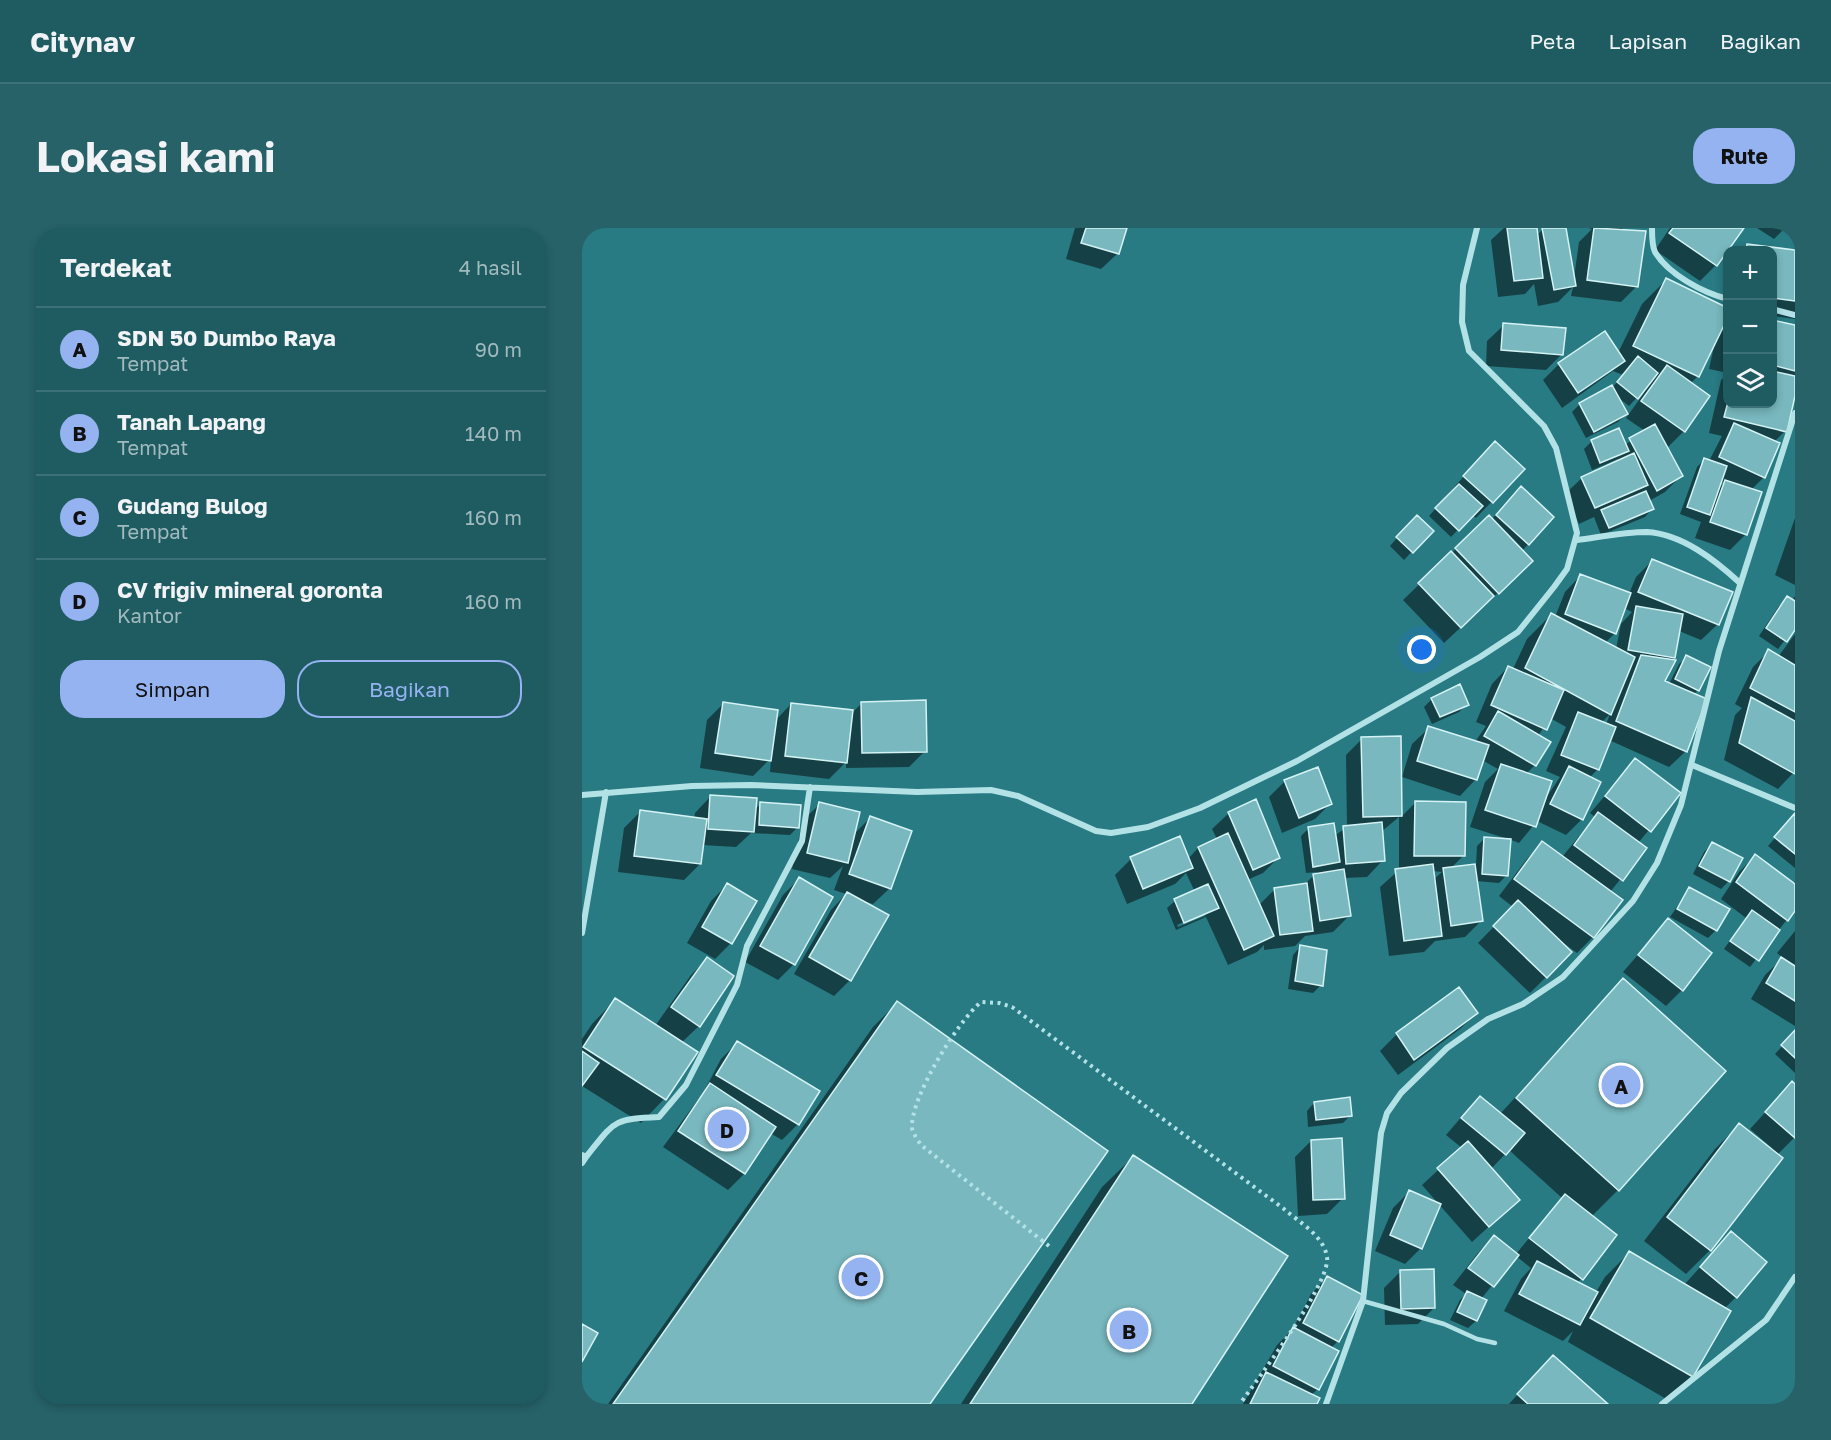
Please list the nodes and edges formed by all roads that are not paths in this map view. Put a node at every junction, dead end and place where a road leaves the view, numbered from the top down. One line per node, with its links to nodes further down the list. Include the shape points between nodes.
1 (1477, 228): 7 (street, via 1463,285 1462,322 1470,351 1544,426 1556,448)
2 (1652, 228): 3 (street, via 1654,250 1668,268)
3 (1723, 297)
4 (1777, 310): 5 (street)
5 (1795, 315)
6 (1795, 413): 8 (street)
7 (1577, 540): 8 (street, via 1648,532 1664,536 1716,561); 10 (street, via 1567,568 1518,632 1297,761 1200,808 1148,827 1111,833 1096,831 1018,796 991,790 917,792)
8 (1740, 583): 9 (street)
9 (1692, 765): 13 (street); 17 (street, via 1681,805 1657,863 1633,902 1563,977 1523,1004 1488,1019 1447,1048 1401,1093 1387,1113 1381,1133)
10 (810, 787): 11 (street, via 692,786); 15 (street, via 802,841 747,946 737,985 686,1085 659,1117 623,1119 608,1129)
11 (606, 792): 12 (street); 14 (street)
12 (582, 795)
13 (1795, 808)
14 (582, 933)
15 (583, 1159)
16 (1795, 1277): 20 (street, via 1766,1320)
17 (1363, 1301): 18 (lane); 19 (street)
18 (1495, 1343)
19 (1326, 1404)
20 (1662, 1404)

